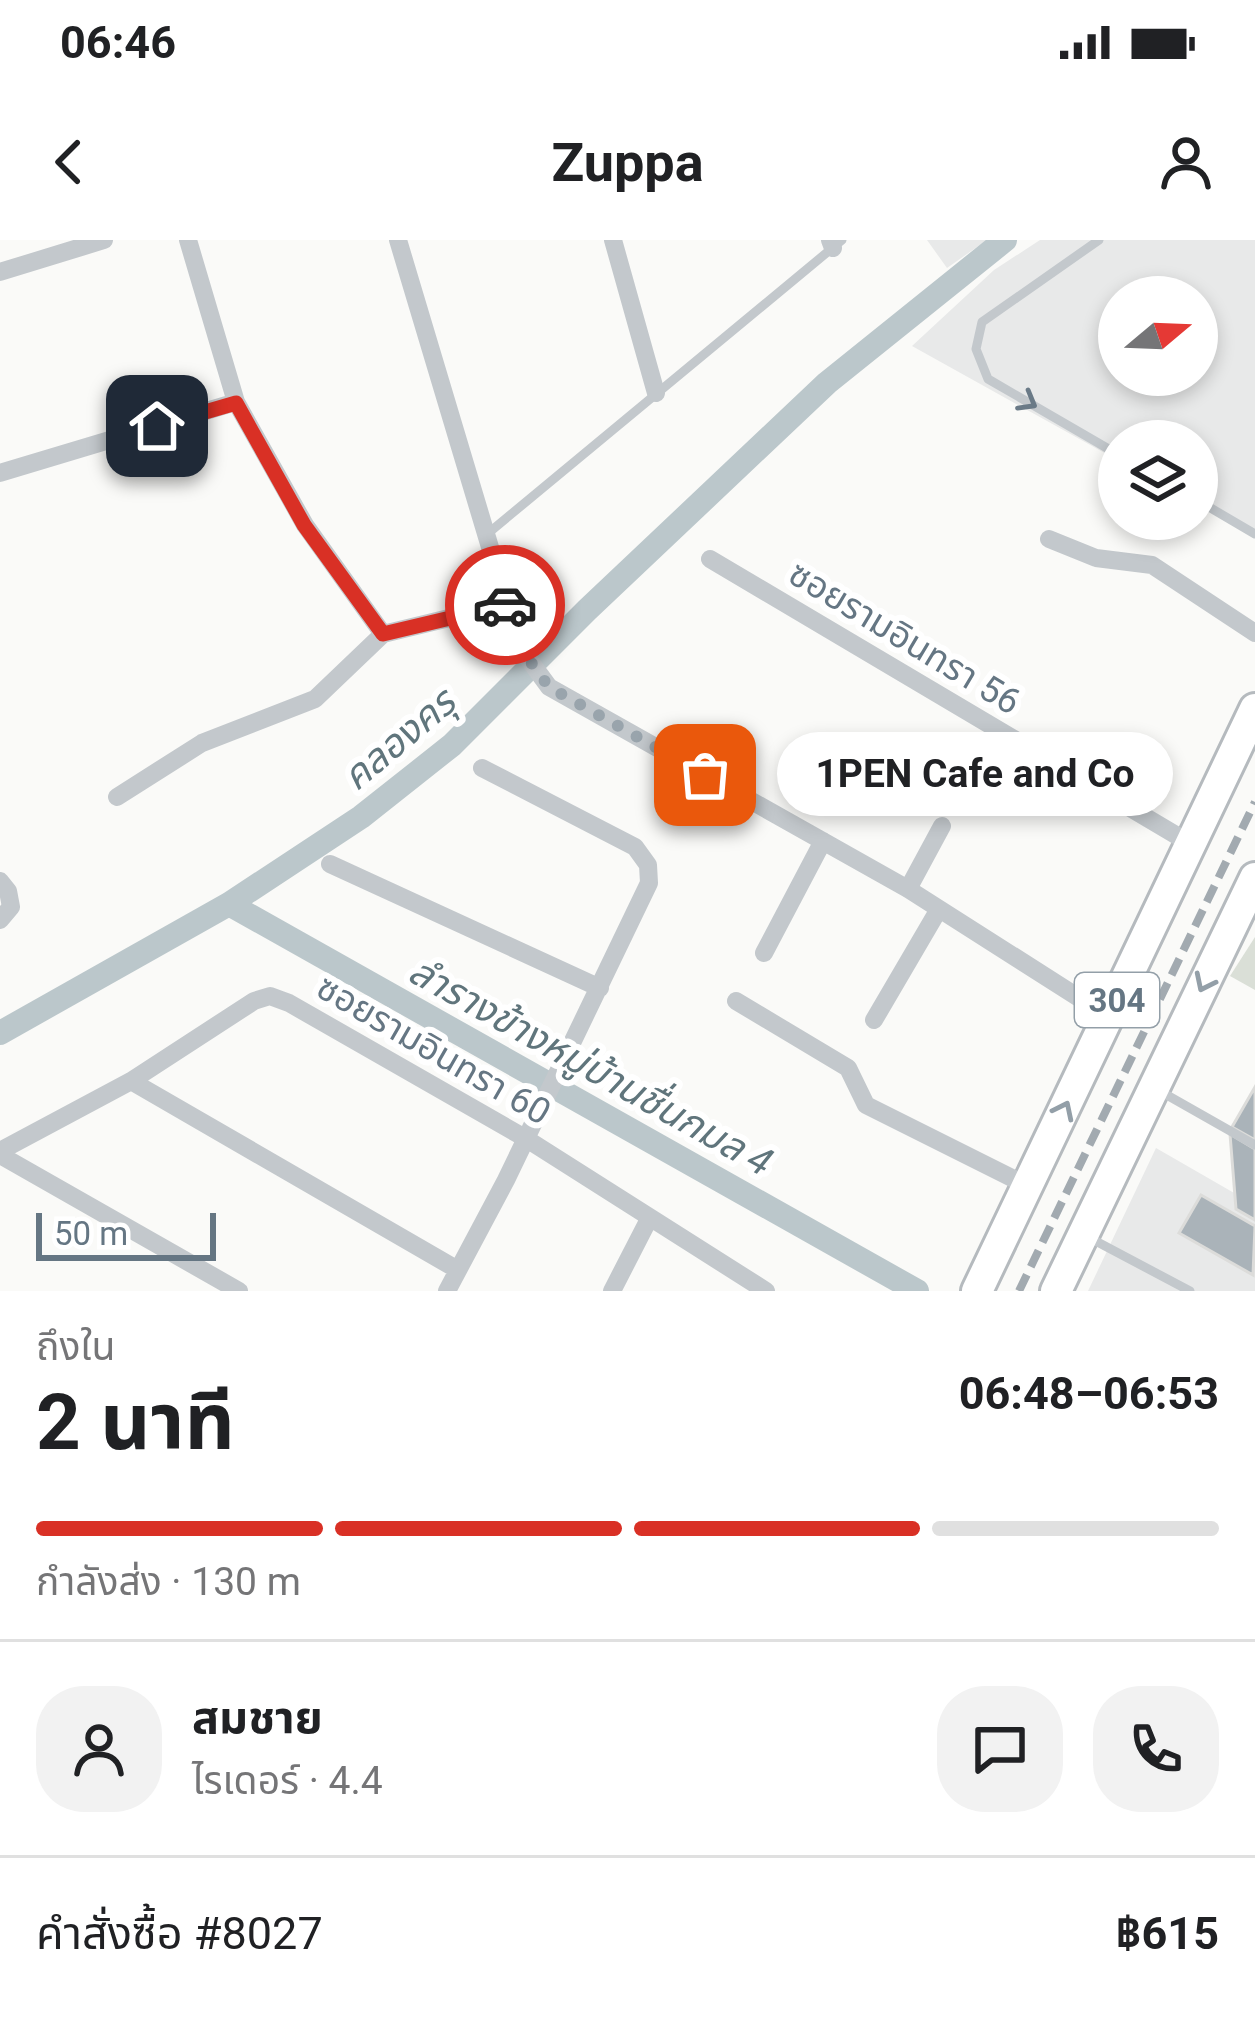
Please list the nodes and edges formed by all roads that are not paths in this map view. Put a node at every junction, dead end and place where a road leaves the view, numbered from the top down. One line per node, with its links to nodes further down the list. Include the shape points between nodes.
1 (104, 240): 7 (street)
2 (188, 240): 9 (street)
3 (398, 240): 14 (street)
4 (613, 240): 8 (street)
5 (1100, 240): 10 (lane, one-way to 10, via 982,322 976,349 988,379)
6 (835, 243): 8 (lane)
7 (0, 272)
8 (656, 393): 14 (lane)
9 (236, 403): 11 (street); 19 (street, via 304,525)
10 (1098, 443)
11 (0, 473)
12 (1218, 512): 13 (lane)
13 (1255, 534)
14 (485, 536): 17 (street)
15 (1049, 538): 18 (street, via 1096,558 1152,565)
16 (710, 559): 25 (street, ซอยรามอินทรา 56)
17 (507, 604): 19 (street); 24 (street, via 524,653 549,687)
18 (1255, 633)
19 (383, 634): 22 (street, via 315,699 202,743)
20 (1255, 709): 25 (main road, 304)
21 (482, 768): 33 (street, via 643,856 649,883)
22 (117, 797)
23 (941, 826): 29 (street)
24 (823, 842): 29 (street); 32 (street)
25 (1191, 844): 35 (main road, 304)
26 (330, 864): 33 (street)
27 (1255, 878): 38 (main road, 304, one-way to 38)
28 (0, 881): 31 (street, via 11,907)
29 (908, 889): 30 (street)
30 (939, 909): 35 (street); 36 (street)
31 (0, 920)
32 (764, 953)
33 (600, 988): 39 (street)
34 (736, 1001): 42 (street, via 848,1069 866,1105)
35 (1109, 1017): 42 (main road, 304, one-way to 35)
36 (874, 1020)
37 (130, 1081): 39 (street, ซอยรามอินทรา 60, via 270,996); 41 (street, ซอยรามอินทรา 60); 45 (street)
38 (1154, 1087): 40 (lane); 44 (main road, 304)
39 (524, 1138): 43 (street, ซอยรามอินทรา 60); 45 (street)
40 (1255, 1145)
41 (0, 1153): 46 (street)
42 (1028, 1186): 50 (main road, 304)
43 (649, 1219): 48 (street); 49 (street, ซอยรามอินทรา 60)
44 (1083, 1234): 51 (main road, 304); 52 (lane)
45 (458, 1270): 47 (street)
46 (239, 1291)
47 (447, 1291)
48 (612, 1291)
49 (766, 1291)
50 (977, 1291)
51 (1056, 1291)
52 (1190, 1291)

